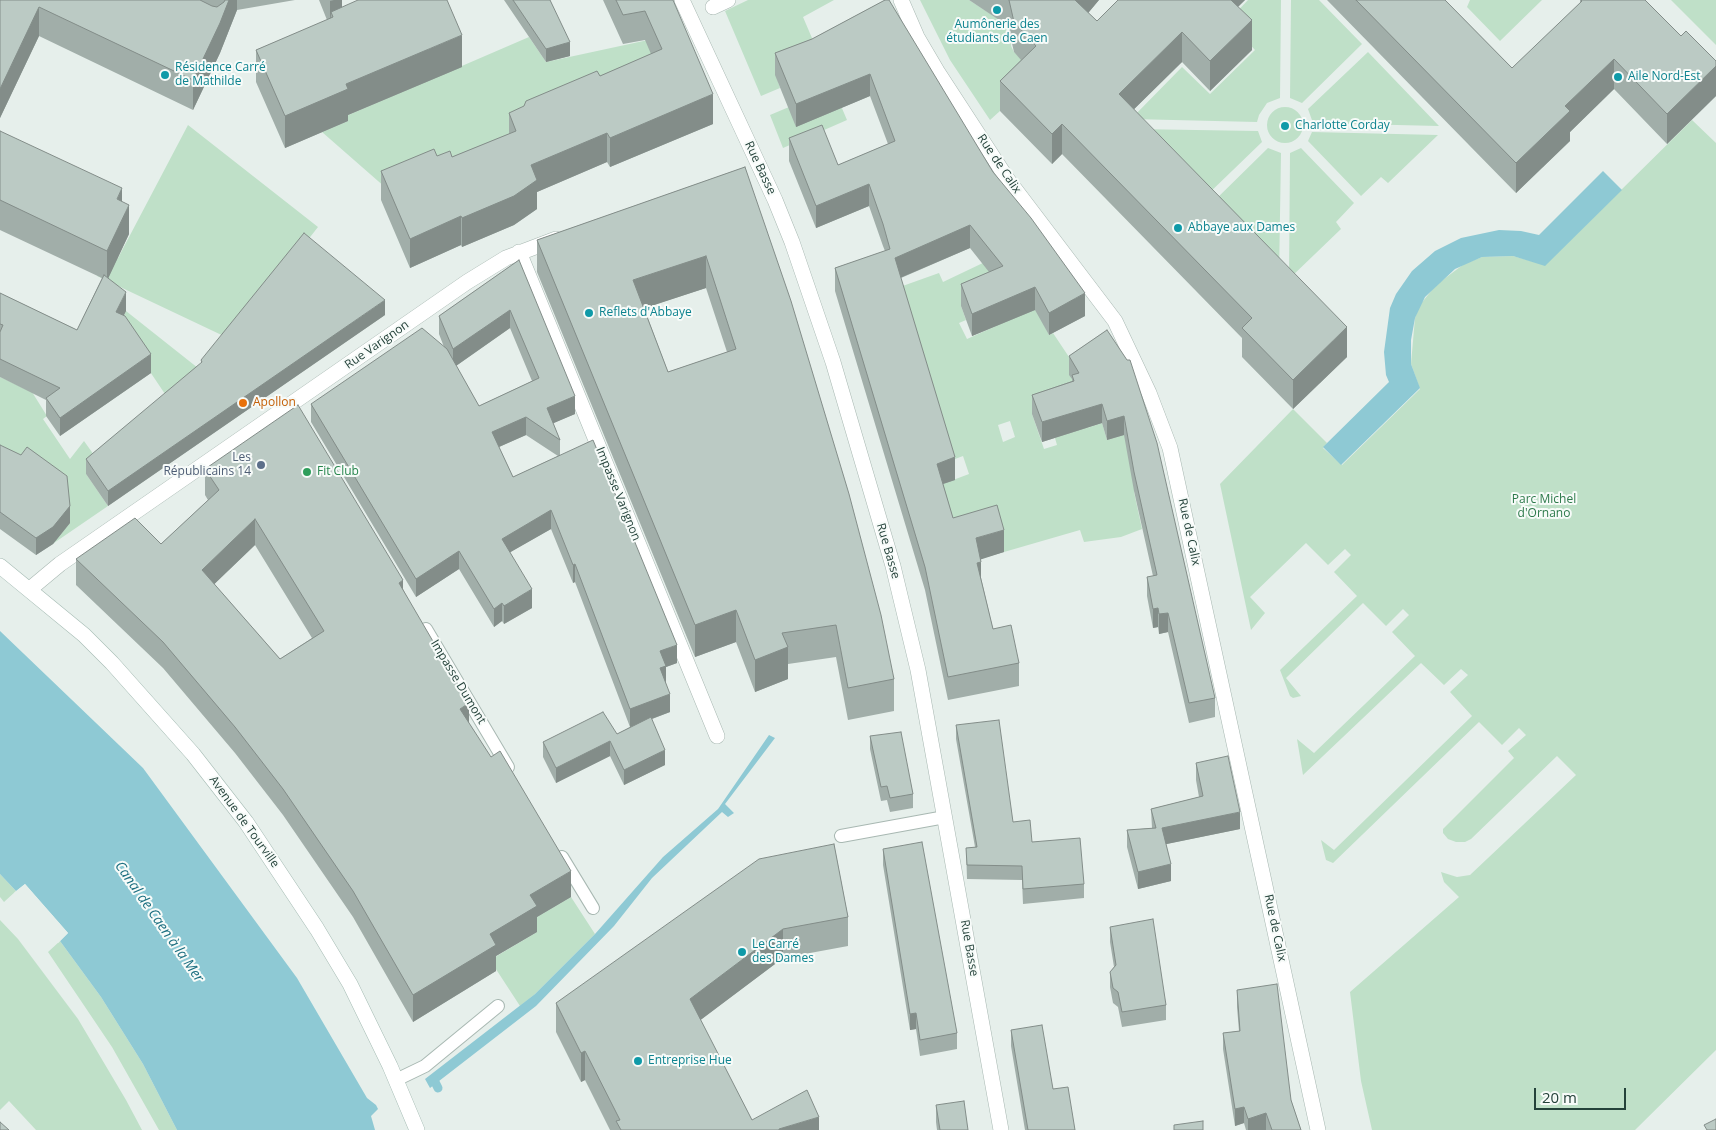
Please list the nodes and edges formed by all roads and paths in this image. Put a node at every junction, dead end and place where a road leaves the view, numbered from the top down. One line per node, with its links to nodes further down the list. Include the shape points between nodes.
1 (682, 0): 5 (street, Rue Basse)
2 (728, 0): 4 (street)
3 (901, 0): 22 (street, Rue de Calix, via 937,71 1008,180 1116,321 1170,448)
4 (713, 7)
5 (759, 166): 6 (street); 14 (street, Rue Basse, via 792,242 815,308 893,566 918,670)
6 (742, 172)
7 (574, 233): 8 (street, Rue Varignon)
8 (519, 252): 10 (street, Rue Varignon, via 467,282 295,411 60,564); 12 (street, Impasse Varignon)
9 (0, 566): 10 (street, Avenue de Tourville)
10 (30, 589): 19 (street, Avenue de Tourville, via 84,635 140,692 194,754 246,822 331,952)
11 (420, 619): 13 (lane, Impasse Dumont)
12 (717, 736)
13 (517, 780)
14 (945, 817): 15 (lane); 21 (street, Rue Basse)
15 (841, 836)
16 (558, 848): 17 (lane)
17 (593, 908)
18 (498, 1006): 19 (lane, via 425,1066)
19 (396, 1080): 20 (street, Avenue de Tourville)
20 (417, 1130)
21 (1001, 1130)
22 (1318, 1130)

